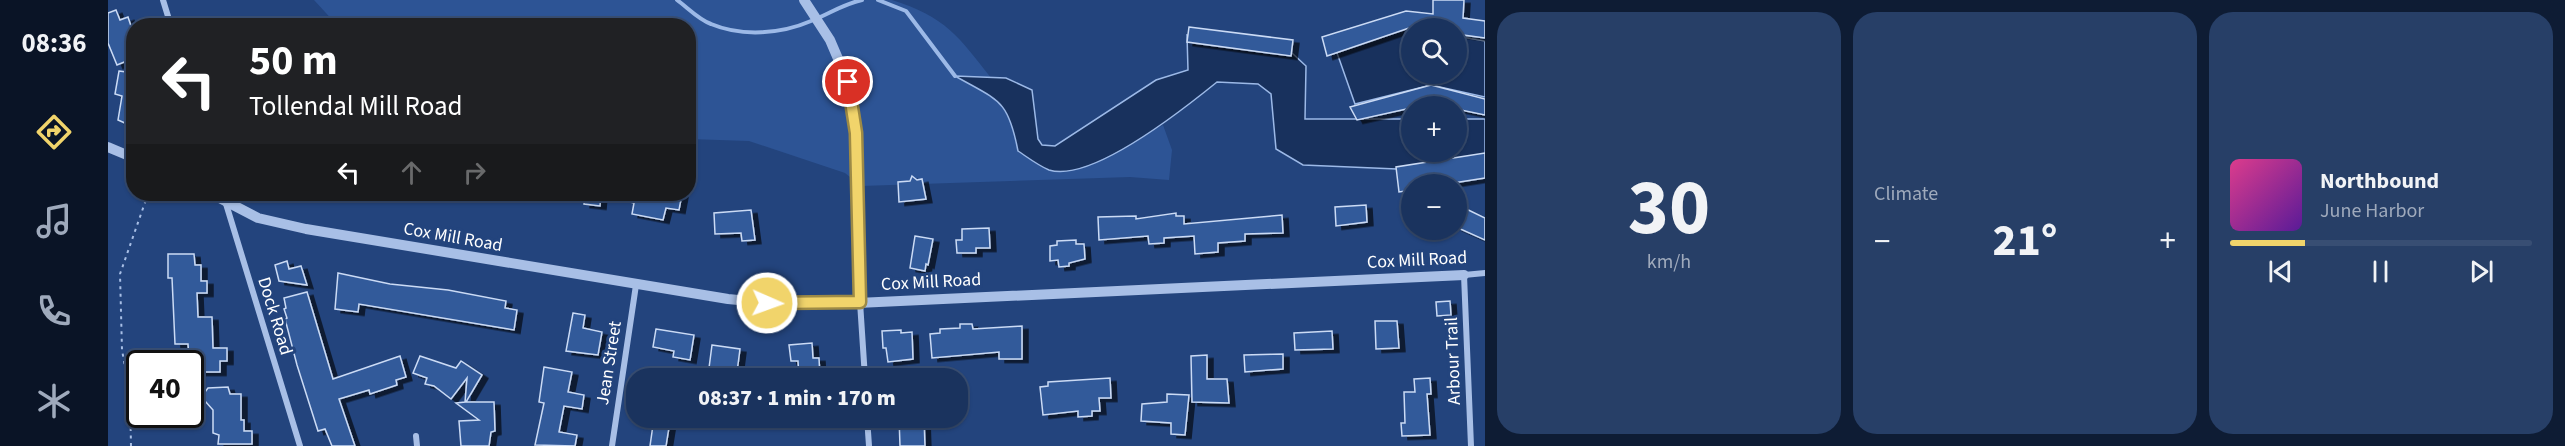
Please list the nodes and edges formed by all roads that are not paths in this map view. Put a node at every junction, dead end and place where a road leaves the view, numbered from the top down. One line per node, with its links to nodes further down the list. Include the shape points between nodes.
1 (163, 0): 3 (street)
2 (804, 0): 11 (street, via 830,40 848,82 856,133)
3 (169, 18)
4 (108, 147): 5 (street)
5 (126, 155)
6 (226, 201): 15 (street, Dock Road)
7 (232, 201): 10 (street, Cox Mill Road, via 258,218 306,229)
8 (1485, 273): 9 (street, Cox Mill Road)
9 (1464, 275): 11 (street, Cox Mill Road); 19 (street, Arbour Trail)
10 (636, 285): 11 (street, Cox Mill Road, via 771,303); 17 (street, Jean Street)
11 (860, 302): 12 (street)
12 (864, 368)
13 (868, 428): 18 (street)
14 (416, 436): 16 (street)
15 (300, 446)
16 (417, 446)
17 (612, 446)
18 (869, 446)
19 (1471, 446)

